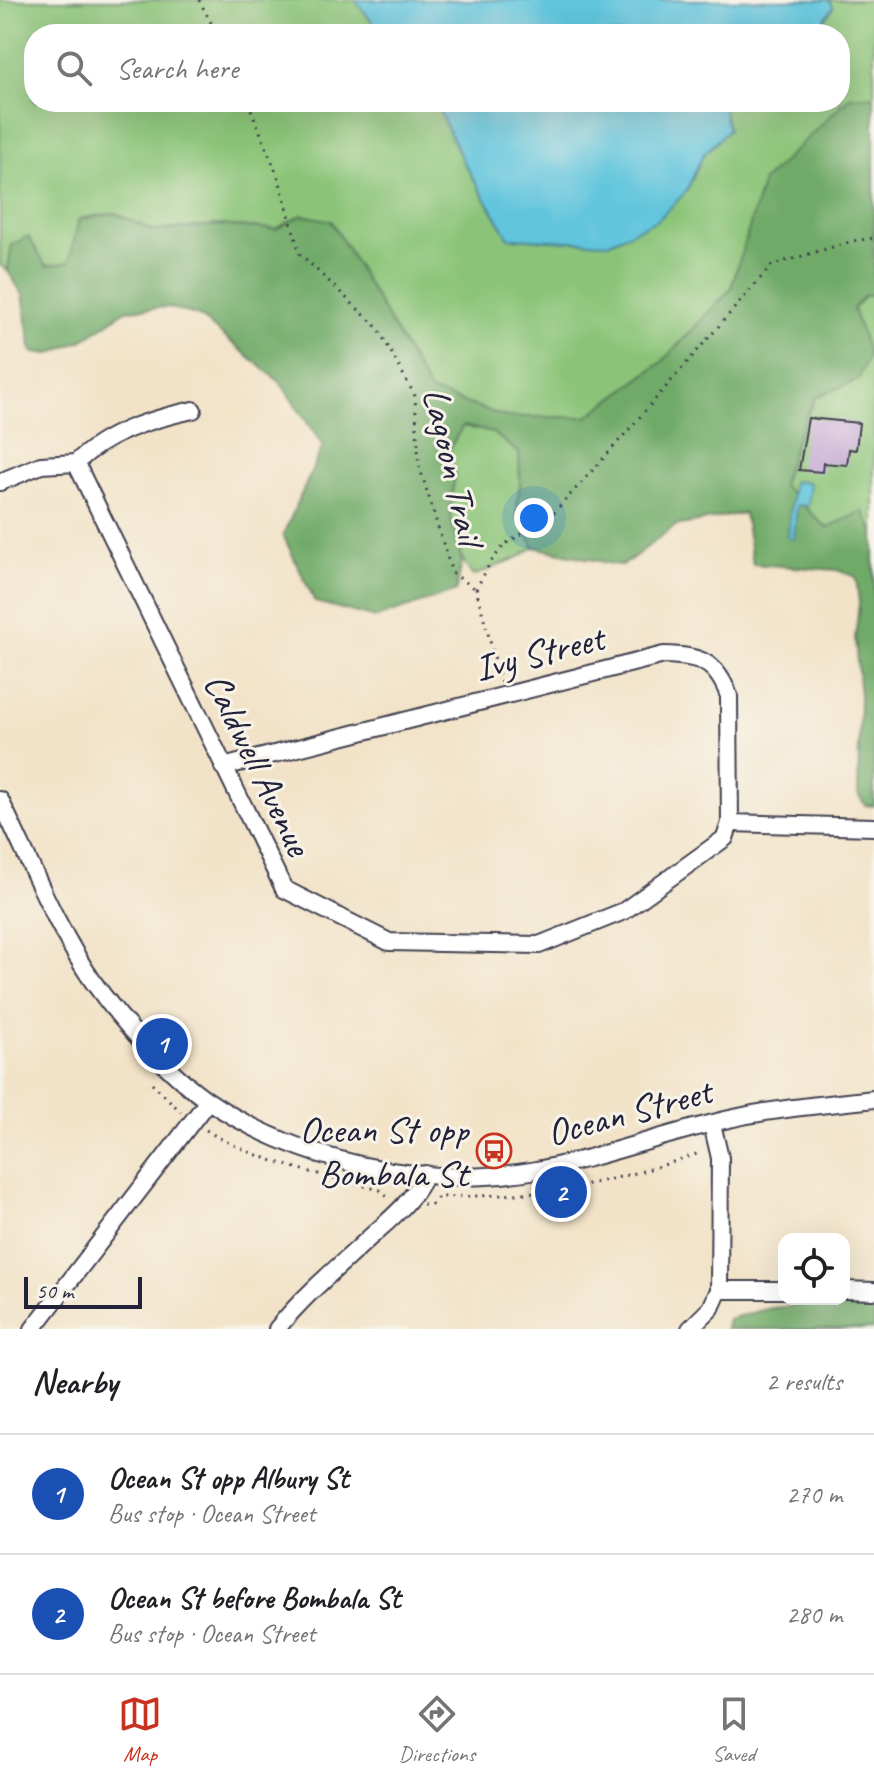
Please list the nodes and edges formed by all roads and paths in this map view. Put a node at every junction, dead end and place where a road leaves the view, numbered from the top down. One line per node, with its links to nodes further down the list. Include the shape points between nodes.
1 (199, 0): 2 (path)
2 (212, 24)
3 (252, 112): 8 (path, Lagoon Trail, via 279,179 300,254 378,328 415,396 419,465 452,573)
4 (874, 238): 8 (path, via 772,265 550,517 505,544)
5 (193, 410): 6 (street, via 155,419 93,446)
6 (76, 463): 7 (street, via 41,465); 10 (street, Caldwell Avenue)
7 (0, 482)
8 (476, 589): 9 (path)
9 (505, 695): 10 (street, Ivy Street); 12 (street, Ivy Street, via 664,655 692,656 710,665 729,696)
10 (223, 767): 12 (street, Caldwell Avenue, via 284,889 389,942 539,945 624,911 725,838)
11 (0, 800): 15 (street, Ocean Street, via 95,984 158,1056)
12 (730, 823): 13 (street)
13 (874, 827)
14 (874, 1099): 16 (street, Ocean Street)
15 (208, 1101): 17 (street, Ocean Street, via 309,1150); 22 (street)
16 (712, 1124): 17 (street, Ocean Street, via 529,1171); 18 (street, via 720,1158)
17 (425, 1174): 23 (street, via 397,1213 294,1307)
18 (719, 1290): 19 (street); 24 (street, via 711,1308)
19 (778, 1290)
20 (850, 1290): 21 (street)
21 (874, 1291)
22 (33, 1329)
23 (278, 1329)
24 (690, 1329)

